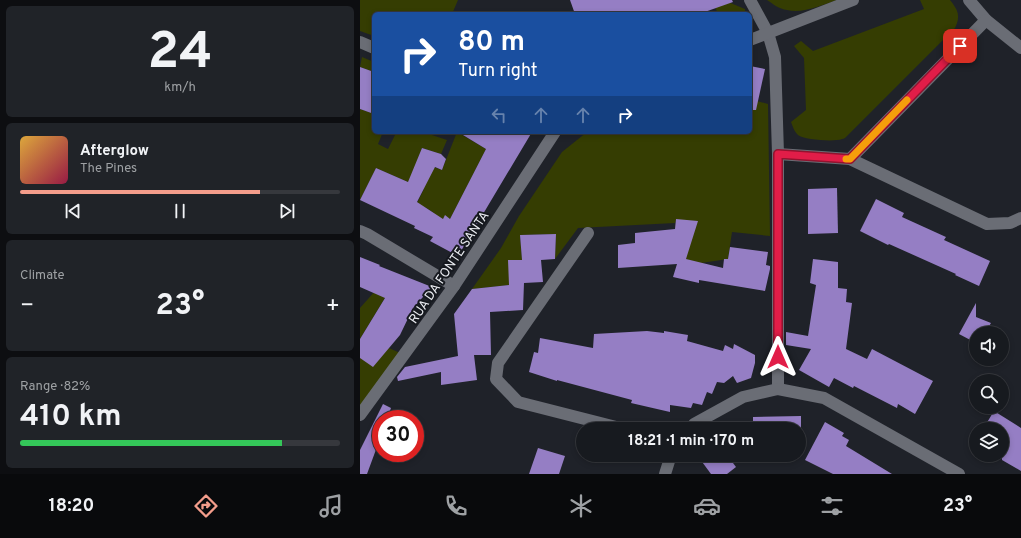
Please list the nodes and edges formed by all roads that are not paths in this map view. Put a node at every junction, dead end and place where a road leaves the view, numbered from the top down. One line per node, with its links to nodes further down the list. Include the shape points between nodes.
1 (750, 0): 5 (street)
2 (854, 0): 5 (street)
3 (969, 0): 4 (street)
4 (986, 20): 9 (street); 12 (street)
5 (768, 34): 6 (street); 11 (street, via 775,57)
6 (752, 39)
7 (360, 42): 8 (street)
8 (372, 47)
9 (1021, 48)
10 (554, 134): 16 (street, RUA DA FONTE SANTA)
11 (778, 154): 12 (street); 17 (street)
12 (850, 159): 13 (street, via 986,224 1010,223)
13 (1021, 218)
14 (360, 231): 16 (street)
15 (588, 233): 19 (street, via 498,363 496,379 518,402)
16 (454, 286): 18 (street, RUA DA FONTE SANTA)
17 (778, 389): 20 (street, via 743,397); 23 (street, via 824,398)
18 (360, 415)
19 (597, 422)
20 (698, 422)
21 (669, 462): 22 (street)
22 (665, 474)
23 (959, 474)

